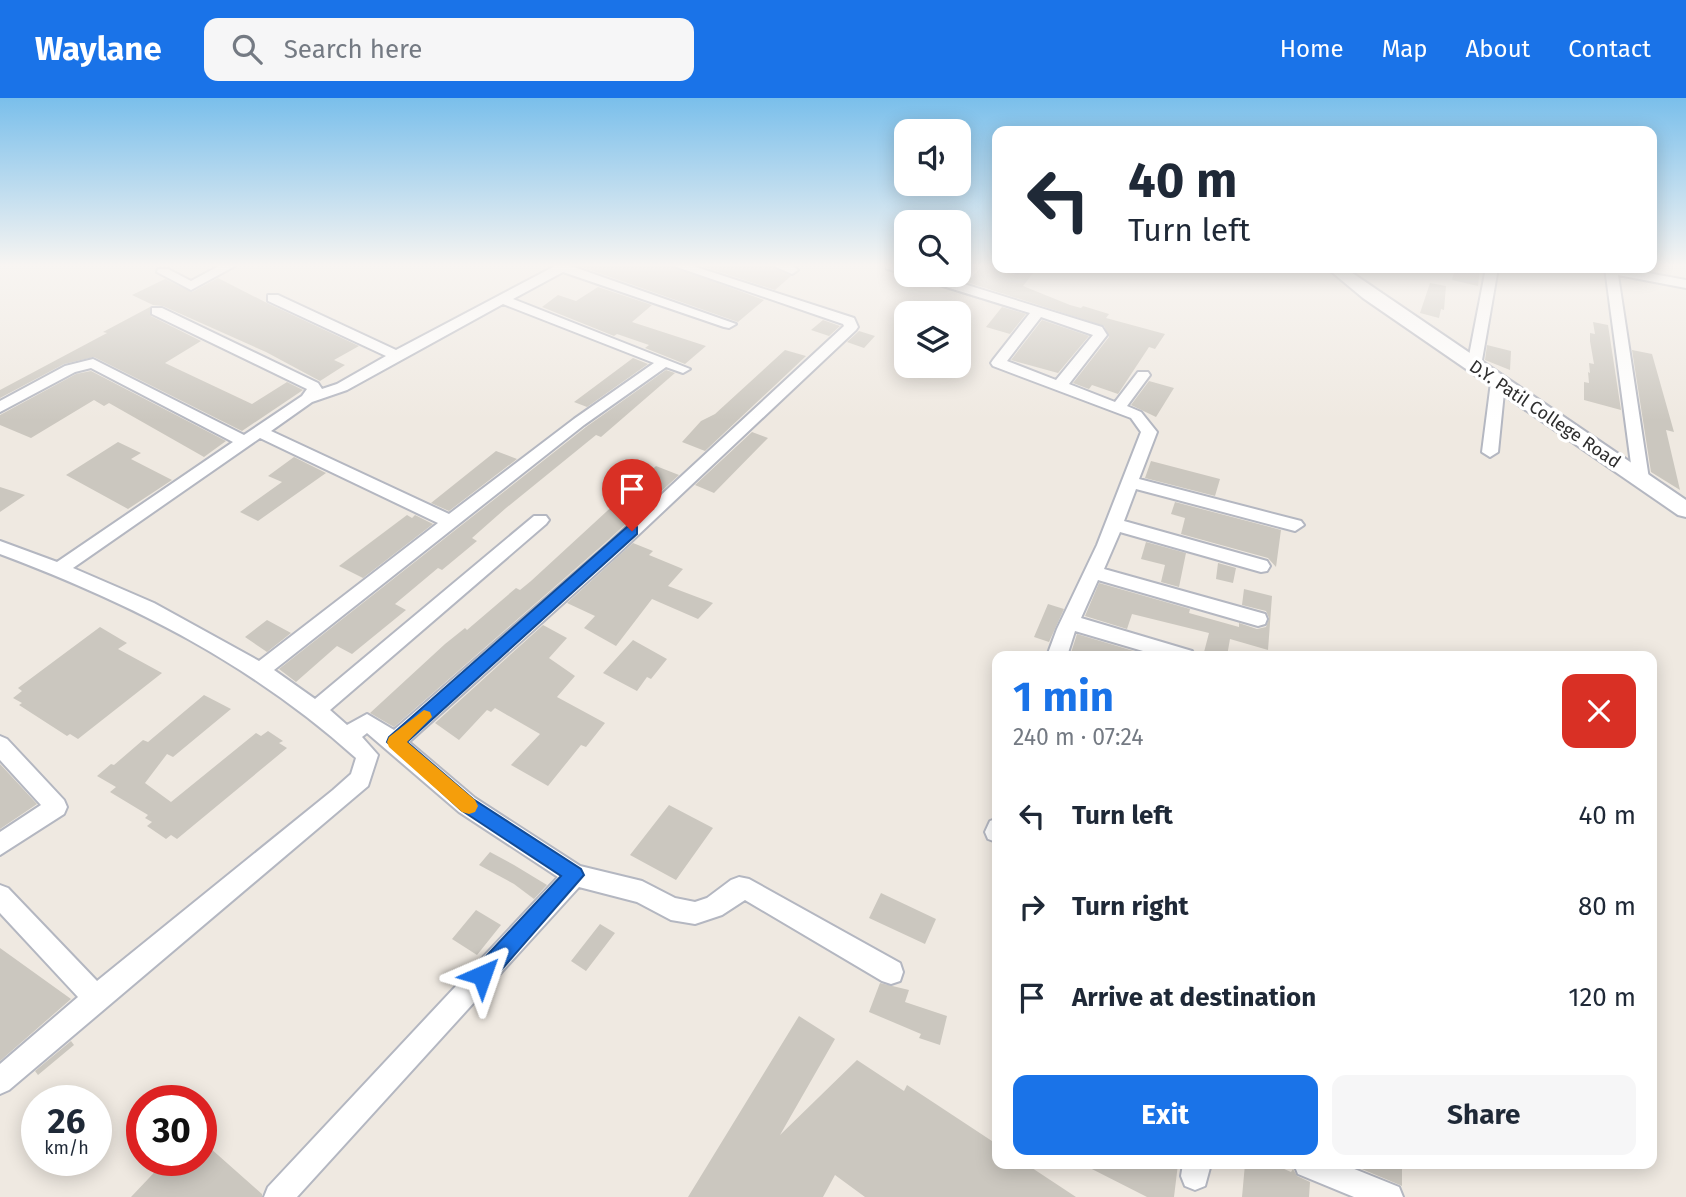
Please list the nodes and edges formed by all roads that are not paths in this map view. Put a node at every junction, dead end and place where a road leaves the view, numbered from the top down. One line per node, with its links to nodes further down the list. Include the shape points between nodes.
1 (169, 317): 20 (street, via 313,386)
2 (314, 317): 13 (street)
3 (468, 317): 13 (street)
4 (549, 317): 14 (street)
5 (710, 317): 12 (street)
6 (838, 317): 44 (street, via 849,321 851,327 613,549)
7 (1034, 317): 19 (street, via 998,363)
8 (1060, 317): 19 (street, via 1089,326 1100,335 1063,380)
9 (1405, 317): 15 (street, D.Y. Patil College Road)
10 (1483, 317): 15 (street)
11 (1619, 317): 26 (street)
12 (729, 324)
13 (397, 356): 20 (street, via 342,387)
14 (664, 362): 16 (street); 30 (street)
15 (1474, 366): 18 (street, D.Y. Patil College Road)
16 (683, 369)
17 (1143, 375): 22 (street)
18 (1499, 382): 25 (street); 26 (street, D.Y. Patil College Road)
19 (1063, 388): 22 (street)
20 (307, 399): 23 (street)
21 (0, 407): 24 (street, via 69,369 93,363)
22 (1118, 408): 27 (street, via 1136,415 1149,432)
23 (258, 431): 24 (street); 30 (street)
24 (243, 441): 35 (street)
25 (1490, 452)
26 (1641, 479): 28 (street, D.Y. Patil College Road)
27 (1130, 482): 31 (street); 32 (street)
28 (1686, 510)
29 (540, 520): 42 (street)
30 (450, 522): 41 (street)
31 (1114, 524): 34 (street); 36 (street)
32 (1295, 525)
33 (0, 547): 35 (street)
34 (1261, 566)
35 (59, 569): 41 (street, via 169,617)
36 (1093, 572): 37 (street); 38 (street)
37 (1258, 618)
38 (1070, 621): 39 (street); 40 (street)
39 (1059, 651)
40 (1169, 651)
41 (258, 672): 42 (street)
42 (316, 710): 43 (street)
43 (348, 736): 44 (street, via 367,722); 50 (street, via 367,755 360,779)
44 (395, 742): 47 (street, via 467,805)
45 (0, 745): 46 (street, via 56,807)
46 (0, 845)
47 (575, 875): 49 (street, via 642,892 671,909 695,913 714,907 739,888 749,890); 53 (street)
48 (0, 895): 50 (street)
49 (891, 972)
50 (96, 998): 51 (street)
51 (0, 1081)
52 (1320, 1169): 54 (street)
53 (278, 1197)
54 (1389, 1197)

